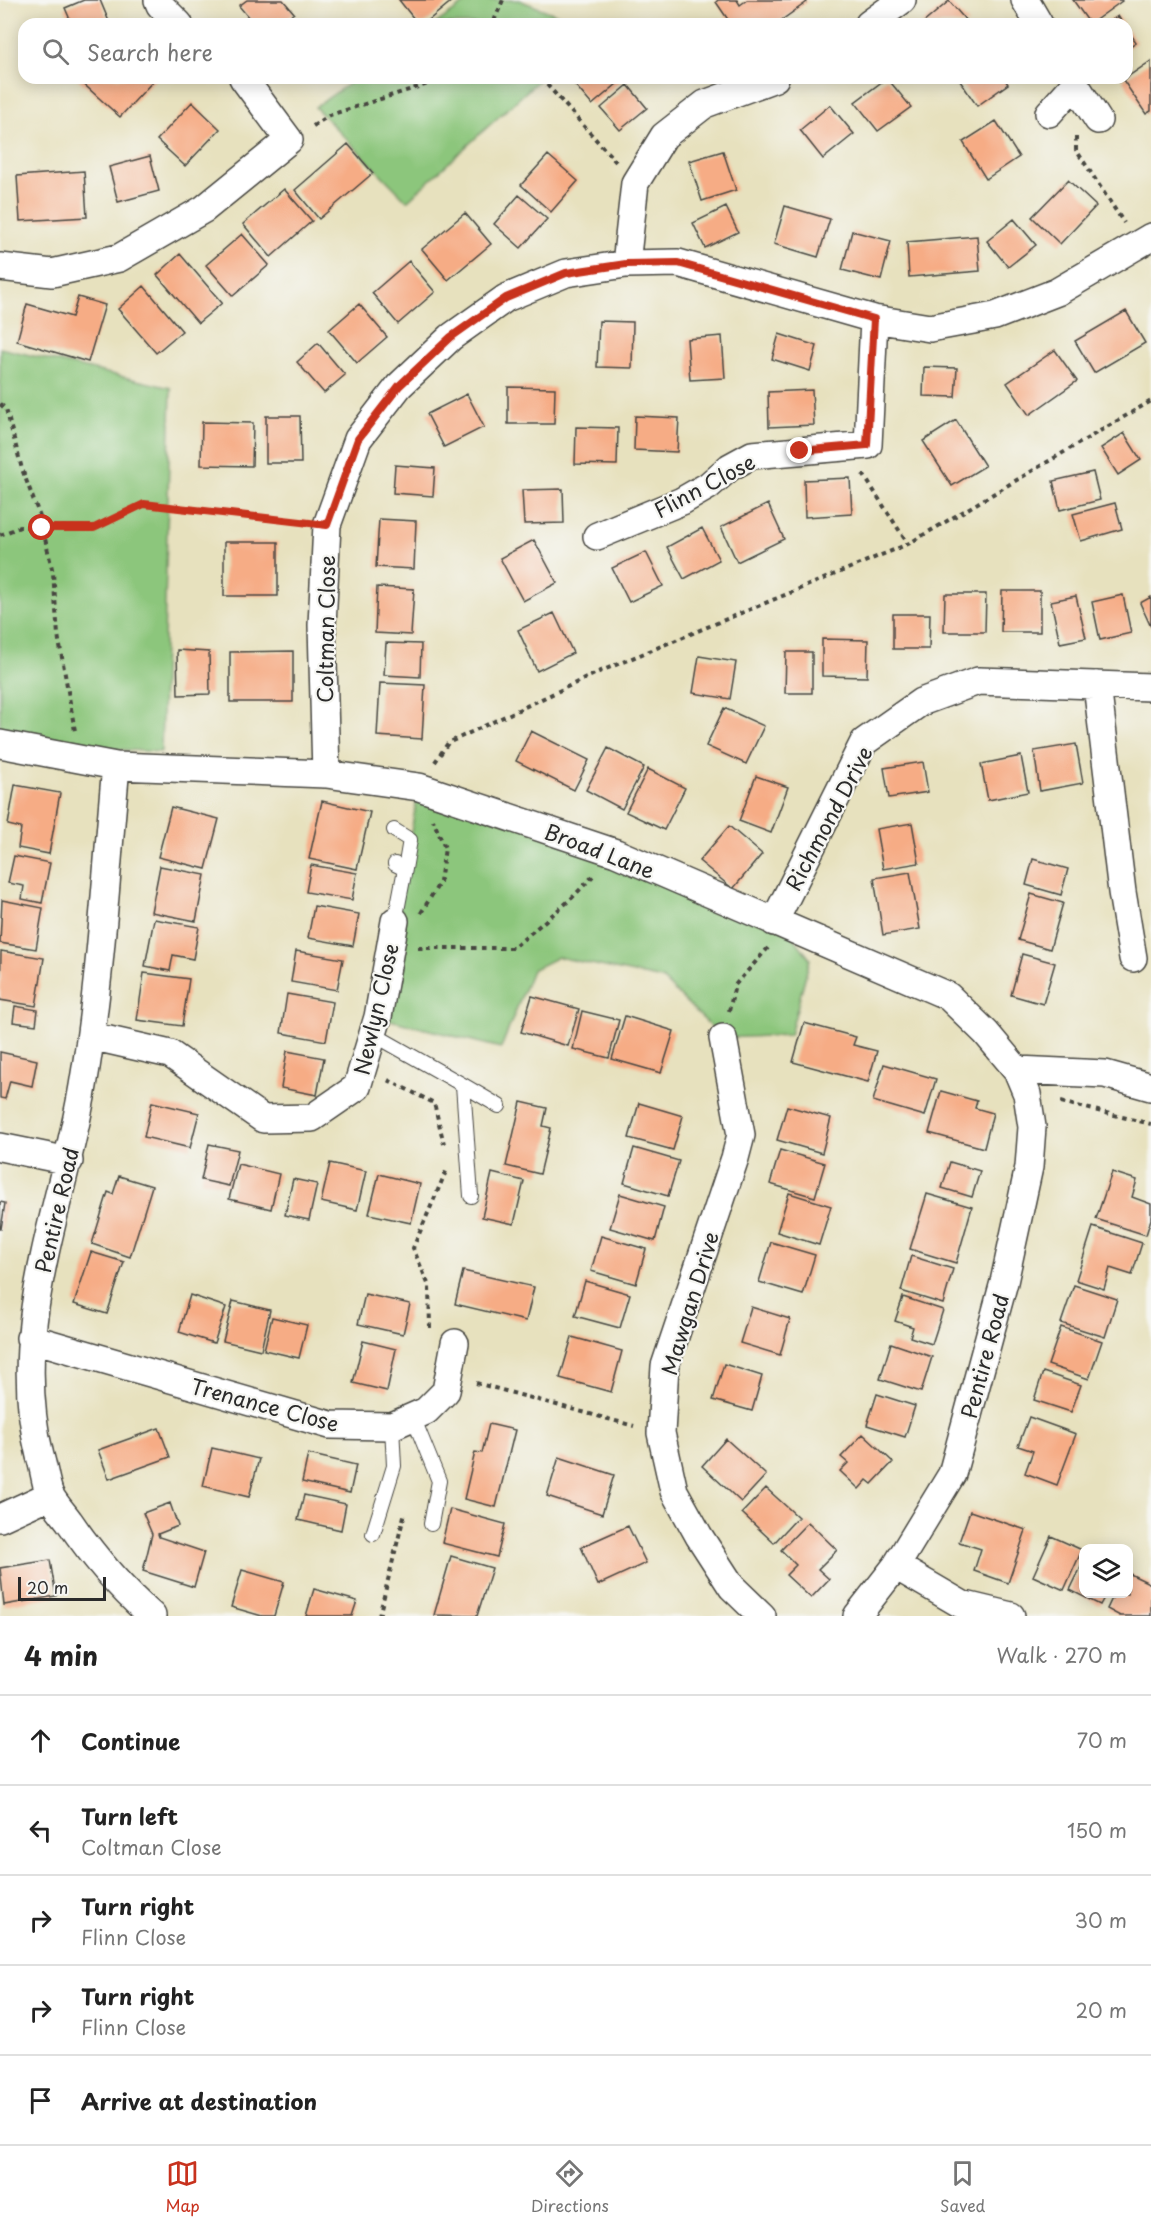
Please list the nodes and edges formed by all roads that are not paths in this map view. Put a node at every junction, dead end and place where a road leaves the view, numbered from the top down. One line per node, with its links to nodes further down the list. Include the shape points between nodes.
1 (158, 0): 4 (street)
2 (902, 0): 5 (street)
3 (1025, 0): 6 (street)
4 (173, 18)
5 (877, 18)
6 (1036, 18)
7 (247, 84): 15 (street, via 289,140 204,209 119,258 52,273)
8 (759, 84): 14 (street, via 705,104 664,136 635,183)
9 (1071, 84): 11 (street)
10 (1074, 84): 12 (street)
11 (1049, 113)
12 (1087, 124)
13 (1145, 242): 16 (street, Coltman Close, via 1057,292 995,316 930,328)
14 (626, 264): 16 (street, Coltman Close, via 678,263); 22 (street, Coltman Close, via 566,273 506,298 451,337 399,386 358,439 327,525 322,625)
15 (0, 267)
16 (874, 319): 17 (street, Flinn Close, via 867,445 753,455 682,501)
17 (597, 536)
18 (1097, 686): 19 (street, Richmond Drive); 25 (street, Richmond Drive, via 978,681 921,702 864,742); 26 (street)
19 (1151, 687)
20 (0, 744): 21 (street, Broad Lane)
21 (116, 766): 22 (street, Broad Lane); 28 (street, Pentire Road)
22 (326, 774): 25 (street, Broad Lane, via 419,787 616,853)
23 (394, 830): 24 (lane, via 410,840 400,866)
24 (395, 921): 27 (street, Newlyn Close)
25 (780, 925): 30 (street, Broad Lane, via 948,996 986,1033)
26 (1133, 958)
27 (373, 1034): 28 (street, Newlyn Close, via 357,1087 312,1118 262,1119 170,1054); 31 (lane)
28 (91, 1036): 35 (street, Pentire Road)
29 (723, 1038): 46 (street, Mawgan Drive, via 741,1135 665,1366 661,1433 674,1491 732,1587)
30 (1022, 1082): 32 (street, via 1105,1074); 44 (street, Pentire Road, via 1032,1127 1029,1167 1004,1282 952,1474)
31 (463, 1085): 33 (lane); 36 (lane)
32 (1151, 1087)
33 (500, 1107)
34 (0, 1147): 35 (street)
35 (69, 1161): 37 (street, Pentire Road, via 49,1230)
36 (471, 1196)
37 (30, 1338): 39 (street, Trenance Close, via 330,1425); 40 (street, Pentire Road, via 34,1432)
38 (455, 1343): 39 (street, via 447,1391 426,1412)
39 (403, 1421): 42 (lane, via 439,1481); 43 (lane)
40 (51, 1495): 41 (street); 45 (street, Pentire Road, via 86,1546 124,1591)
41 (0, 1518)
42 (431, 1524)
43 (373, 1534)
44 (896, 1566): 47 (street, Pentire Road); 48 (street, via 961,1604)
45 (152, 1616)
46 (762, 1616)
47 (857, 1616)
48 (1011, 1616)

